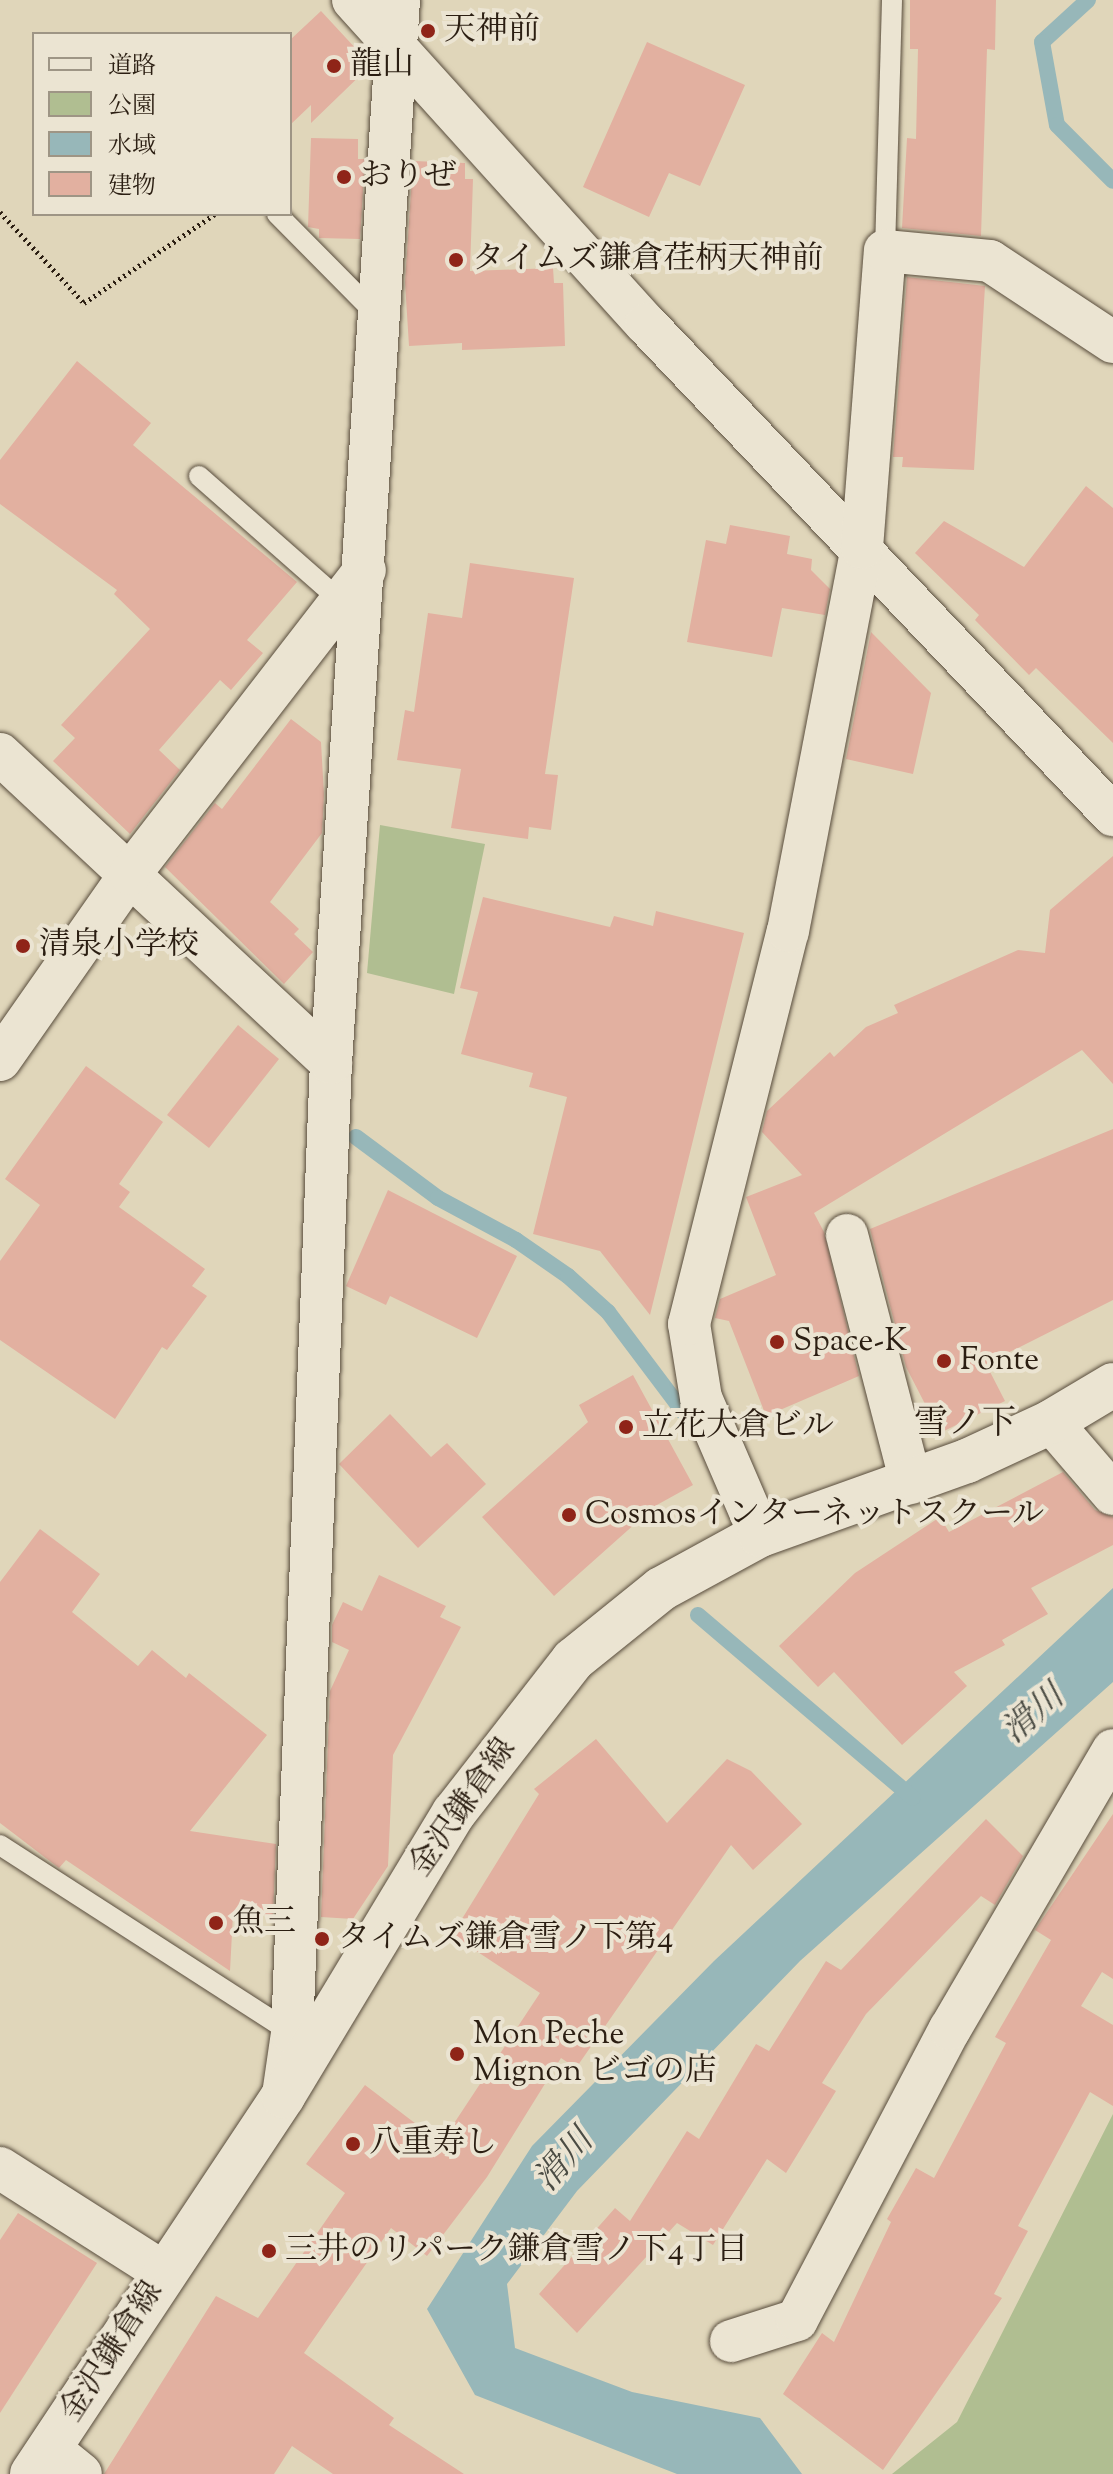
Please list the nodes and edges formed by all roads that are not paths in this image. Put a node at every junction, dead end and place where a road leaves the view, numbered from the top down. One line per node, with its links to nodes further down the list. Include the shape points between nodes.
1 (353, 0): 4 (street)
2 (399, 0): 4 (street)
3 (892, 0): 6 (lane)
4 (396, 47): 7 (street); 10 (street, via 646,324)
5 (279, 216): 7 (lane)
6 (885, 251): 8 (street, via 990,261); 10 (street)
7 (380, 318): 11 (street)
8 (1113, 342)
9 (199, 476): 11 (lane)
10 (862, 548): 13 (street); 22 (street, via 788,931 689,1324 701,1398)
11 (353, 586): 14 (street); 16 (street)
12 (0, 754): 14 (street)
13 (1113, 815)
14 (130, 874): 15 (street); 16 (street)
15 (0, 1060)
16 (331, 1063): 25 (street)
17 (847, 1235): 20 (street)
18 (1113, 1385): 19 (main road, 金沢鎌倉線)
19 (1051, 1422): 20 (main road, 金沢鎌倉線); 21 (street)
20 (911, 1483): 22 (main road, 金沢鎌倉線)
21 (1113, 1494)
22 (760, 1535): 26 (main road, 金沢鎌倉線, via 661,1589 573,1660 454,1813)
23 (1113, 1750): 29 (street, via 950,2029 797,2320)
24 (0, 1845): 25 (lane)
25 (292, 2033): 26 (street)
26 (283, 2096): 28 (main road, 金沢鎌倉線)
27 (0, 2168): 28 (street)
28 (165, 2273): 30 (main road, 金沢鎌倉線)
29 (731, 2341)
30 (54, 2465)

